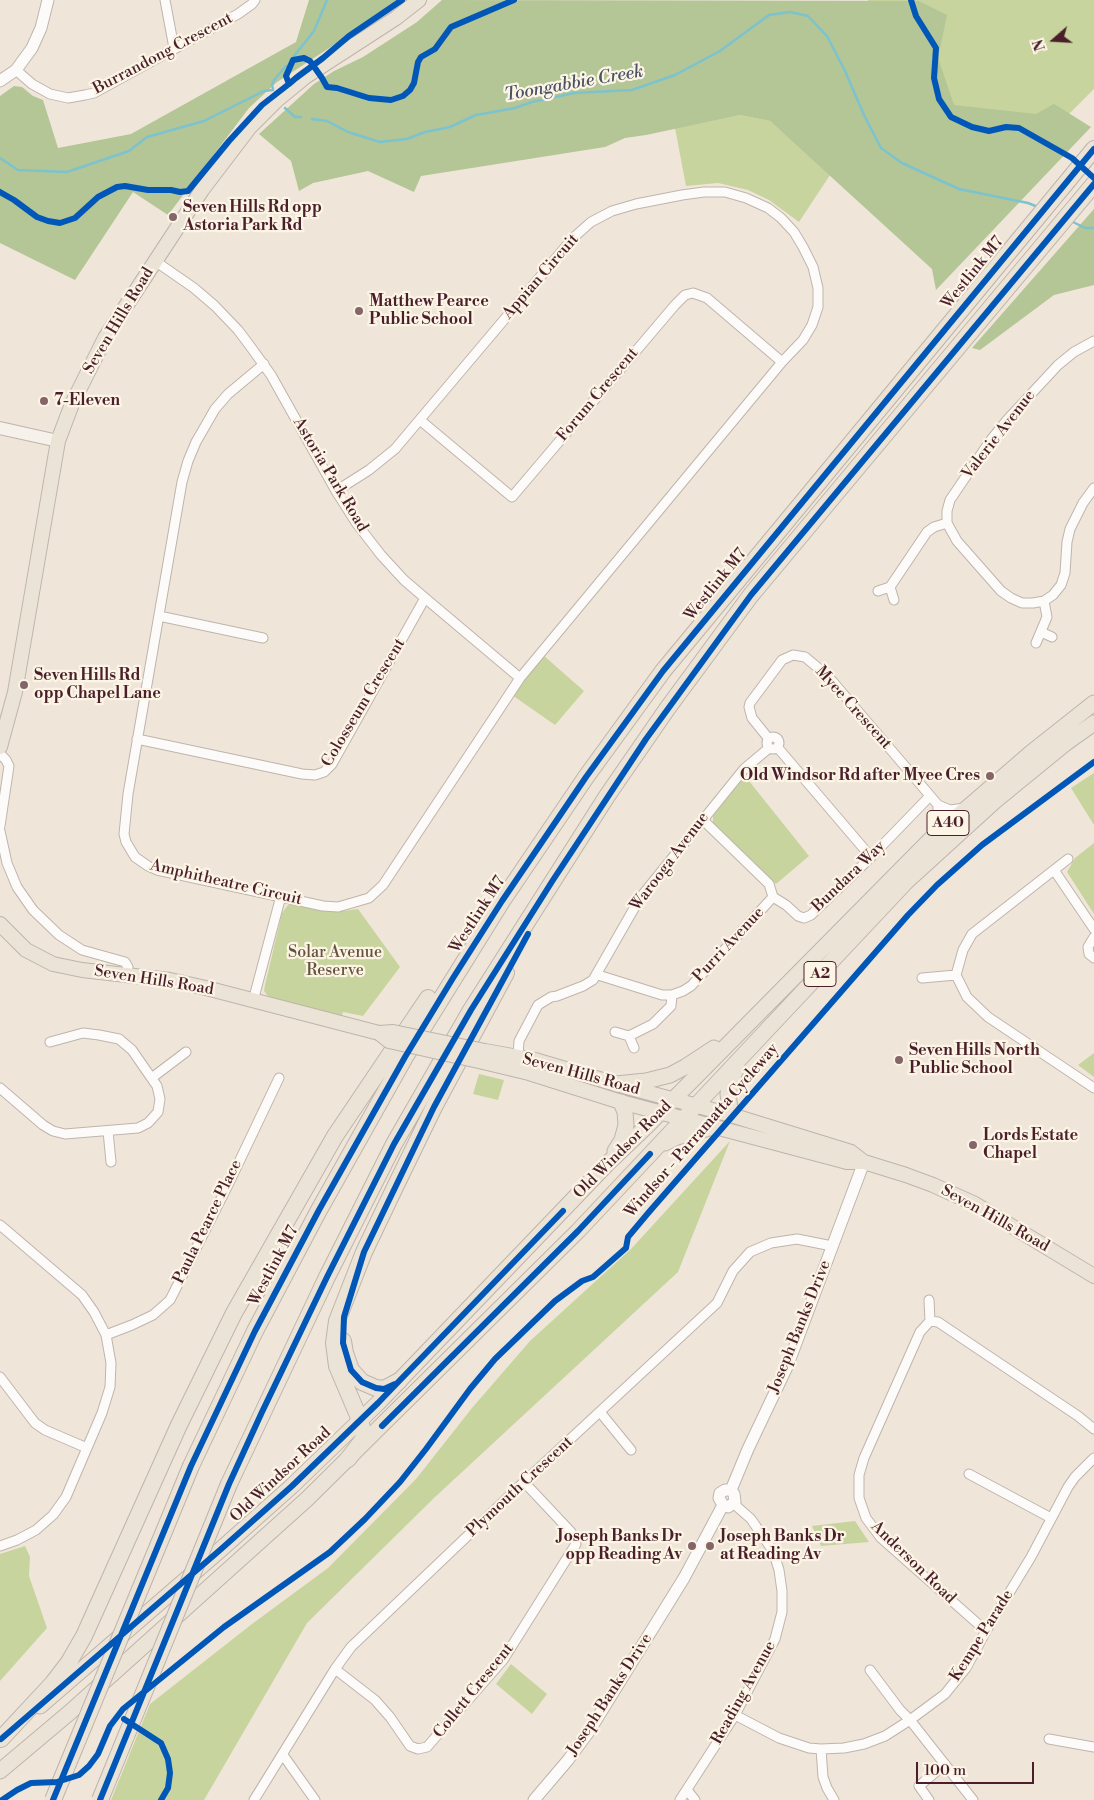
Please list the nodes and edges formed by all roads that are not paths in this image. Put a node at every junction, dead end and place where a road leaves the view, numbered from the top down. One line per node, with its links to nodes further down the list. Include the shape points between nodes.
1 (48, 0): 6 (street, via 38,35)
2 (165, 0): 5 (street)
3 (255, 0): 5 (street, Burrandong Crescent, via 238,14)
4 (419, 0): 10 (main road, Seven Hills Road, via 276,100 241,137)
5 (174, 48): 6 (street, Burrandong Crescent, via 94,93 76,98 41,90)
6 (16, 70): 7 (street)
7 (0, 81)
8 (1092, 152): 37 (highway, Westlink M7, via 663,671)
9 (1094, 184): 48 (highway, via 751,595 646,739)
10 (155, 261): 13 (street, Astoria Park Road, via 215,306); 16 (main road, Seven Hills Road, via 105,338 72,404)
11 (1094, 341): 19 (street, Valerie Avenue, via 1058,365 1007,420 955,492 947,511)
12 (782, 362): 14 (street, Forum Crescent, via 707,298 693,293 685,295 512,497); 14 (street, Appian Circuit, via 803,340 818,307 821,290 813,267 794,232 768,208 725,192 704,192 645,202 591,222 573,238); 30 (street, Appian Circuit)
13 (264, 364): 18 (street, Astoria Park Road); 25 (street, Amphitheatre Circuit, via 215,409 193,448 182,482)
14 (420, 420): 18 (street, Appian Circuit, via 383,459)
15 (0, 428): 16 (main road)
16 (58, 441): 35 (main road, Seven Hills Road, via 15,692)
17 (1094, 488): 24 (street, via 1082,503 1070,529 1061,585)
18 (336, 491): 22 (street, Astoria Park Road, via 381,555)
19 (947, 523): 20 (street, via 927,532); 24 (street, via 957,541 1001,591 1022,603)
20 (890, 587): 21 (street); 23 (street)
21 (878, 591)
22 (425, 598): 30 (street, Astoria Park Road); 33 (street, Colosseum Crescent, via 332,764 320,774 302,774)
23 (894, 600)
24 (1044, 601): 26 (street, via 1047,617)
25 (159, 616): 28 (street); 33 (street, Amphitheatre Circuit)
26 (1041, 632): 27 (street); 29 (street)
27 (1052, 637)
28 (263, 638)
29 (1036, 643)
30 (520, 678): 49 (street, Amphitheatre Circuit, via 384,885 369,898 338,907)
31 (1094, 703): 40 (highway, Old Windsor Road / A40)
32 (1094, 723): 67 (highway, Old Windsor Road / A2, via 995,801 906,882)
33 (137, 739): 49 (street, Amphitheatre Circuit, via 124,826 126,842 135,857 157,870)
34 (772, 745): 38 (street, Myee Crescent, via 752,718 750,703 782,660 793,655 805,657 833,682); 41 (street, Warooga Avenue, via 744,769); 45 (street, Myee Crescent)
35 (0, 747)
36 (0, 754): 42 (street, via 8,766)
37 (586, 777): 115 (highway, via 549,822 334,1136 234,1313 178,1425 84,1636 53,1683); 122 (highway, Westlink M7, bridge, via 502,901 405,1057 255,1331 191,1466)
38 (930, 796): 39 (street, Myee Crescent); 45 (street, Bundara Way)
39 (938, 806): 40 (street, via 950,810); 44 (street, via 938,820)
40 (965, 808): 44 (highway, Old Windsor Road / A40)
41 (703, 820): 50 (street, Bundara Way, via 769,884); 56 (street, Warooga Avenue, via 640,898)
42 (0, 826)
43 (0, 832): 55 (street, via 7,864 17,887 33,910 58,935 82,950 124,962 128,966)
44 (930, 840): 61 (highway, Old Windsor Road / A40)
45 (871, 857): 50 (street, Bundara Way, via 804,918)
46 (1068, 859): 47 (street)
47 (1054, 870): 52 (street); 57 (street, via 972,934 963,950)
48 (553, 880): 90 (highway, via 550,894 434,1107); 123 (highway, bridge, via 471,1010 394,1144 327,1277 230,1484)
49 (281, 896): 60 (street)
50 (773, 898): 59 (street, Purri Avenue, via 691,986)
51 (1, 926): 55 (main road, Seven Hills Road, via 26,950 53,964)
52 (1094, 929)
53 (1094, 937): 54 (street, via 1088,947)
54 (1094, 958)
55 (127, 974): 60 (main road, Seven Hills Road, via 179,982)
56 (598, 975): 59 (street, via 654,993); 68 (street, Warooga Avenue, via 589,984 557,996 544,1006)
57 (956, 975): 58 (street); 75 (street, via 966,998 988,1017)
58 (922, 978)
59 (672, 995): 63 (street, via 671,1006 653,1024)
60 (253, 1001): 69 (main road, Seven Hills Road, bridge, via 379,1033 393,1032)
61 (744, 1027): 73 (highway, via 674,1073 646,1082); 76 (highway, Old Windsor Road / A40)
62 (615, 1032): 63 (street)
63 (629, 1036): 65 (street)
64 (50, 1042): 71 (street, via 82,1034 119,1039 132,1050)
65 (634, 1048)
66 (186, 1052): 71 (street)
67 (742, 1057): 78 (highway, Old Windsor Road / A2); 80 (highway, via 730,1088)
68 (518, 1058): 69 (main road, Seven Hills Road); 70 (main road); 73 (main road, Seven Hills Road)
69 (487, 1059): 70 (main road, Seven Hills Road)
70 (529, 1073): 77 (main road, Seven Hills Road)
71 (152, 1077): 83 (street, via 160,1099 158,1112 138,1128)
72 (279, 1078): 94 (street, Paula Pearce Place, via 170,1300 153,1315)
73 (616, 1084): 76 (main road, Seven Hills Road)
74 (0, 1088): 83 (street, via 53,1131 65,1134)
75 (1094, 1088)
76 (673, 1100): 78 (main road, Seven Hills Road); 79 (highway, Old Windsor Road / A40)
77 (621, 1102): 79 (main road, Seven Hills Road); 86 (highway, via 626,1119 624,1133)
78 (697, 1106): 80 (main road, Seven Hills Road); 81 (highway, Old Windsor Road / A2)
79 (661, 1112): 81 (main road, Seven Hills Road); 86 (highway, Old Windsor Road / A40)
80 (731, 1115): 87 (main road, Seven Hills Road, via 851,1152)
81 (685, 1119): 82 (main road, Seven Hills Road); 84 (highway, Old Windsor Road / A2)
82 (713, 1127): 84 (highway, via 677,1137); 87 (main road, Seven Hills Road, via 846,1162)
83 (108, 1131): 85 (street)
84 (650, 1154): 103 (highway, Old Windsor Road / A2, via 578,1231)
85 (110, 1162)
86 (608, 1162): 96 (highway, Old Windsor Road / A40)
87 (864, 1162): 89 (street, Joseph Banks Drive); 91 (main road, Seven Hills Road, via 956,1195)
88 (0, 1226): 94 (street, via 82,1295)
89 (832, 1246): 97 (street, Plymouth Crescent, via 797,1239 771,1243 750,1252 733,1271 717,1303); 106 (street, Joseph Banks Drive, via 787,1367 730,1490 736,1497)
90 (364, 1252): 96 (highway, via 344,1317 345,1353 351,1370 362,1382 384,1389); 98 (highway, via 338,1321 334,1343 340,1377)
91 (1094, 1276)
92 (929, 1300): 93 (street)
93 (930, 1321): 99 (street, via 942,1325); 109 (street, Anderson Road, via 920,1332 864,1458 859,1475 859,1498 866,1518 881,1538)
94 (106, 1334): 100 (street, via 111,1363 110,1388)
95 (0, 1377): 100 (street, via 35,1423)
96 (399, 1381): 98 (highway, Old Windsor Road / A40)
97 (600, 1412): 101 (street); 105 (street, Plymouth Crescent)
98 (360, 1420): 103 (highway, via 364,1436); 115 (highway, Old Windsor Road / A40, via 292,1486)
99 (1094, 1429)
100 (87, 1448): 108 (street, via 66,1497 53,1516 36,1530)
101 (631, 1450)
102 (1094, 1458): 107 (street, Kempe Parade, via 1075,1477)
103 (348, 1459): 120 (highway, Old Windsor Road / A2, via 69,1713)
104 (969, 1474): 107 (street)
105 (524, 1482): 110 (street, Plymouth Crescent, via 351,1647); 110 (street, Collett Crescent, via 571,1532 576,1544 504,1660 427,1747 418,1750 410,1746 375,1700)
106 (728, 1504): 112 (street, Reading Avenue, via 751,1519 773,1551 782,1591 782,1612 774,1640); 126 (street, Joseph Banks Drive, via 588,1733)
107 (1051, 1518): 109 (street, Kempe Parade, via 1032,1557)
108 (0, 1546)
109 (986, 1631): 113 (street, Kempe Parade, via 966,1668 945,1694)
110 (335, 1669): 118 (street, Plymouth Crescent)
111 (870, 1670): 113 (street)
112 (735, 1715): 117 (street, Kempe Parade, via 779,1738); 121 (street, Reading Avenue)
113 (910, 1720): 117 (street, Kempe Parade, via 885,1736 864,1744); 119 (street)
114 (1049, 1739): 116 (street)
115 (1, 1740)
116 (1094, 1747)
117 (821, 1749): 129 (street, via 823,1777)
118 (282, 1755): 124 (street, Plymouth Crescent); 125 (street)
119 (945, 1764): 130 (street, via 919,1786); 131 (street)
120 (0, 1770)
121 (687, 1790): 127 (street, Reading Avenue); 128 (street)
122 (53, 1800)
123 (100, 1800)
124 (254, 1800)
125 (315, 1800)
126 (534, 1800)
127 (680, 1800)
128 (695, 1800)
129 (834, 1800)
130 (929, 1800)
131 (974, 1800)

